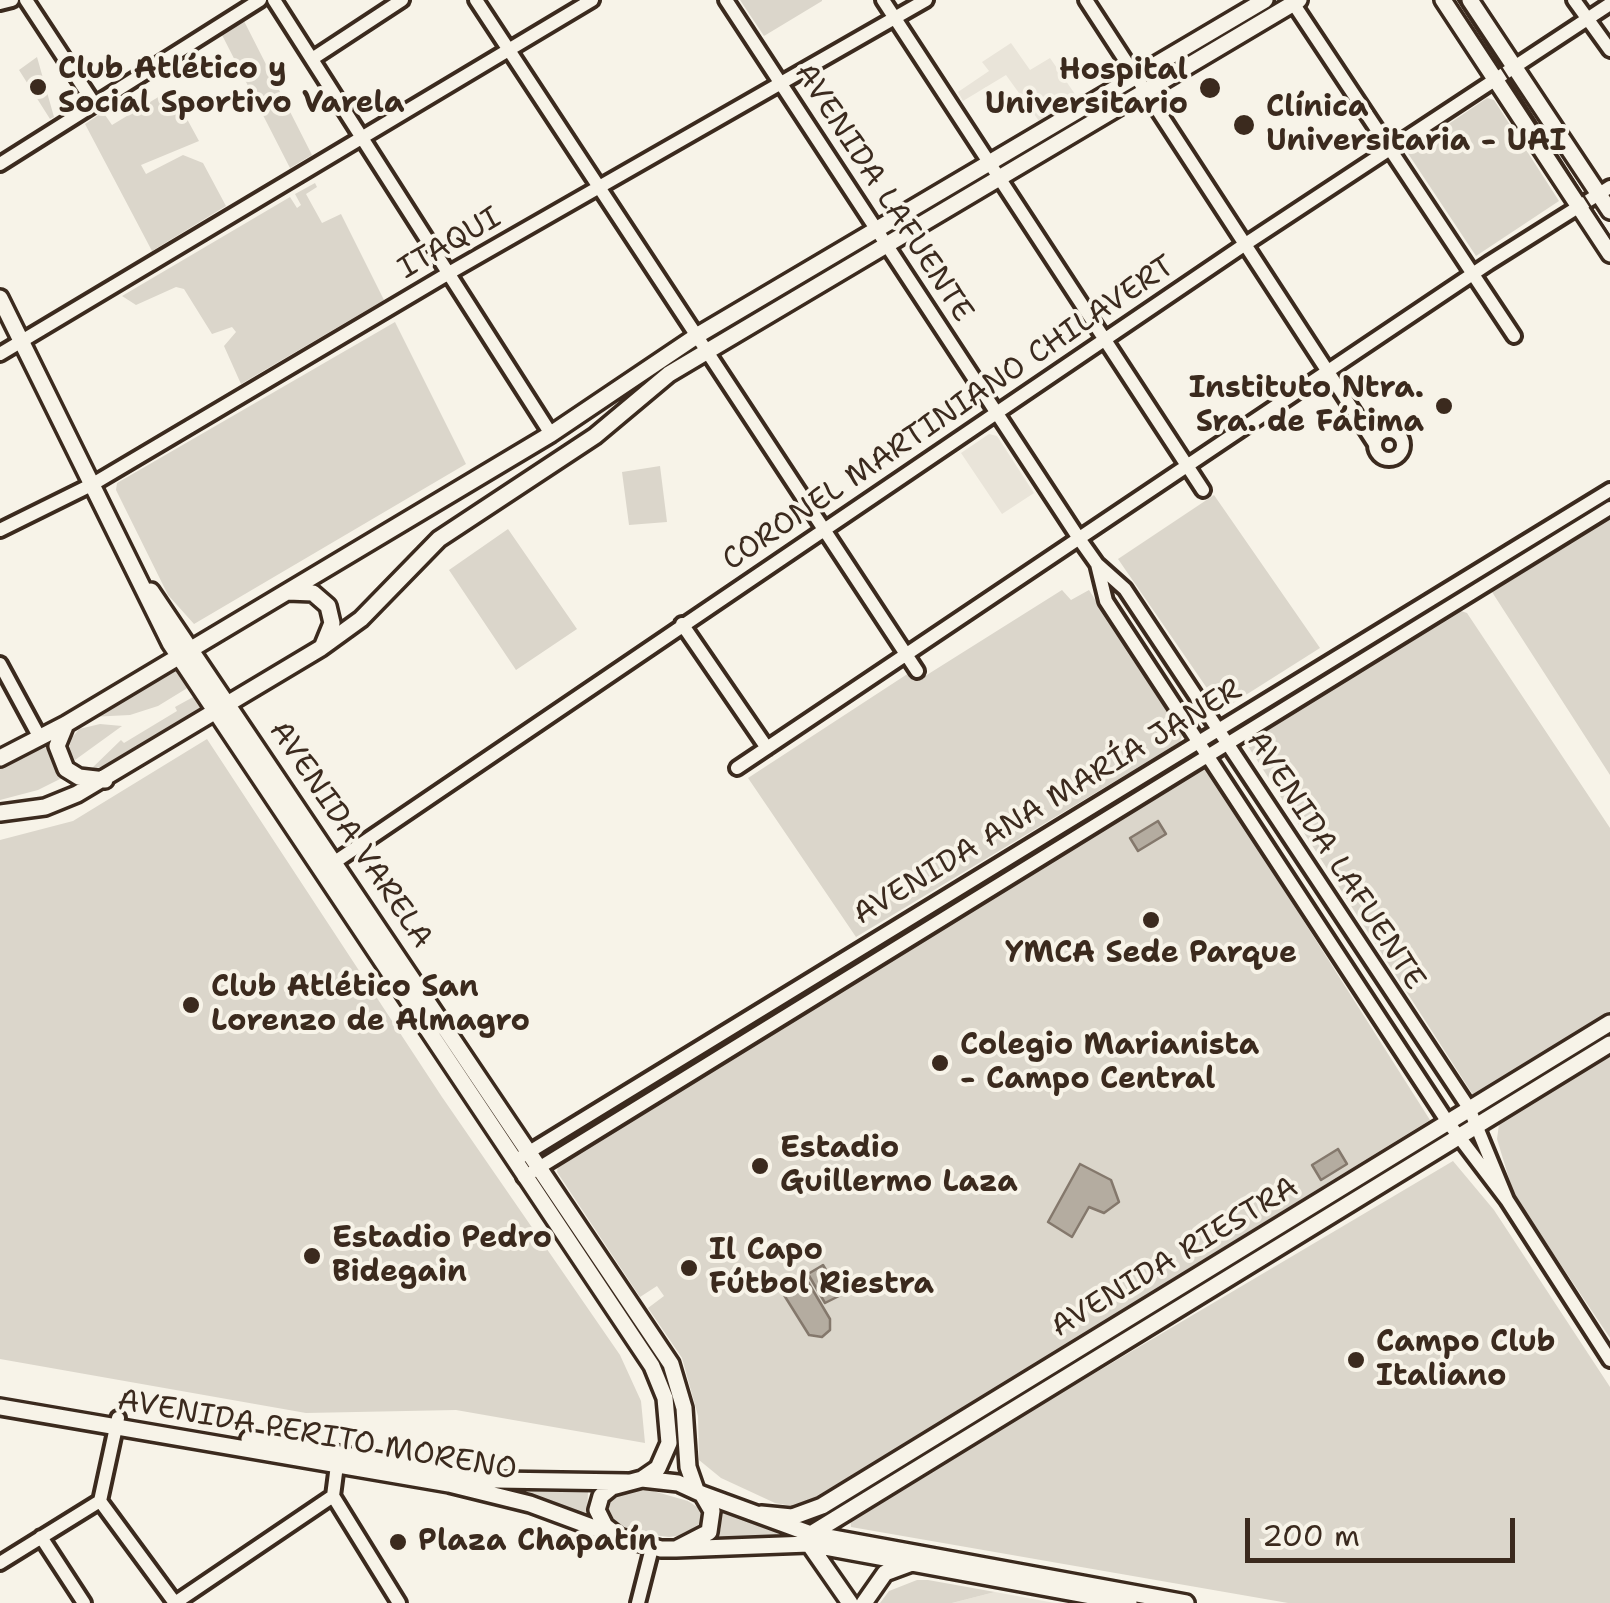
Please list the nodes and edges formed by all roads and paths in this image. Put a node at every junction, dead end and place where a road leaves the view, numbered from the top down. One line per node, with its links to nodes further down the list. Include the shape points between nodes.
1 (12, 0): 17 (street)
2 (26, 0): 28 (street)
3 (260, 0): 28 (street)
4 (274, 0): 23 (street)
5 (402, 0): 23 (street)
6 (476, 0): 21 (street)
7 (592, 0): 21 (street)
8 (726, 0): 26 (street, AVENIDA LAFUENTE)
9 (883, 0): 19 (street)
10 (926, 0): 19 (street, ITAQUI)
11 (1086, 0): 27 (street)
12 (1265, 0): 27 (main road)
13 (1443, 0): 25 (main road)
14 (1470, 0): 24 (main road)
15 (1574, 0): 20 (street)
16 (1294, 1): 27 (main road); 30 (street)
17 (0, 3)
18 (1610, 4): 20 (street, CORONEL MARTINIANO CHILAVERT)
19 (894, 18): 26 (street, ITAQUI); 31 (street)
20 (1588, 18): 22 (street); 24 (street, CORONEL MARTINIANO CHILAVERT)
21 (508, 49): 29 (street); 34 (street)
22 (1610, 50)
23 (312, 59): 29 (street)
24 (1514, 67): 25 (street, CORONEL MARTINIANO CHILAVERT); 35 (main road)
25 (1496, 81): 30 (street, CORONEL MARTINIANO CHILAVERT); 36 (main road)
26 (780, 83): 34 (street, ITAQUI); 38 (street, AVENIDA LAFUENTE)
27 (1142, 85): 31 (main road); 33 (main road); 40 (street)
28 (93, 102): 32 (street)
29 (363, 138): 42 (street); 47 (street)
30 (1390, 151): 40 (street, CORONEL MARTINIANO CHILAVERT); 43 (street)
31 (989, 162): 33 (street); 38 (main road)
32 (0, 164)
33 (1000, 178): 39 (main road); 48 (street)
34 (599, 188): 42 (street, ITAQUI); 45 (street)
35 (1604, 191): 36 (street); 37 (main road)
36 (1578, 206): 41 (main road); 43 (street)
37 (1610, 212)
38 (876, 228): 39 (street, AVENIDA LAFUENTE); 45 (main road)
39 (887, 244): 49 (main road); 52 (street, AVENIDA LAFUENTE)
40 (1244, 244): 48 (street, CORONEL MARTINIANO CHILAVERT); 51 (street)
41 (1610, 254)
42 (449, 272): 53 (street); 56 (street, ITAQUI)
43 (1472, 276): 46 (street); 51 (street)
44 (0, 298): 47 (main road, AVENIDA VARELA)
45 (698, 335): 49 (street); 53 (main road)
46 (1514, 336)
47 (22, 342): 50 (street); 56 (main road, AVENIDA VARELA)
48 (1105, 342): 52 (street, CORONEL MARTINIANO CHILAVERT); 55 (street)
49 (708, 351): 60 (street); 68 (main road, via 664,377 574,451 438,540 362,618)
50 (0, 354)
51 (1330, 372): 54 (street); 55 (street)
52 (998, 416): 60 (street, CORONEL MARTINIANO CHILAVERT); 62 (street, AVENIDA LAFUENTE)
53 (551, 434): 66 (main road)
54 (1375, 444)
55 (1188, 468): 57 (street); 62 (street)
56 (93, 484): 61 (street, ITAQUI); 69 (main road, AVENIDA VARELA)
57 (1203, 490)
58 (1610, 490): 64 (street, AVENIDA ANA MARÍA JANER)
59 (1610, 508): 65 (street, AVENIDA ANA MARÍA JANER)
60 (824, 528): 67 (street, CORONEL MARTINIANO CHILAVERT); 70 (street)
61 (0, 530)
62 (1080, 540): 63 (street, AVENIDA LAFUENTE); 70 (street)
63 (1097, 564): 75 (street, AVENIDA LAFUENTE, via 1125,589); 77 (street, AVENIDA LAFUENTE, via 1106,601)
64 (1466, 577): 65 (street); 75 (street, AVENIDA ANA MARÍA JANER)
65 (1474, 591): 78 (street, AVENIDA ANA MARÍA JANER)
66 (283, 594): 68 (main road, via 303,590 328,606 332,623); 69 (main road)
67 (682, 624): 79 (street); 85 (street, CORONEL MARTINIANO CHILAVERT)
68 (321, 648): 73 (main road)
69 (184, 652): 73 (main road, AVENIDA VARELA); 74 (main road)
70 (906, 654): 72 (street); 79 (street)
71 (0, 664): 76 (street)
72 (917, 671)
73 (222, 708): 83 (main road); 85 (main road, AVENIDA VARELA); 86 (main road, AVENIDA VARELA)
74 (66, 724): 76 (main road); 83 (main road, via 57,746 60,761 73,775)
75 (1218, 728): 77 (street, AVENIDA ANA MARÍA JANER); 78 (street, AVENIDA LAFUENTE)
76 (40, 738): 81 (main road)
77 (1198, 740): 80 (street, AVENIDA LAFUENTE); 89 (street, AVENIDA ANA MARÍA JANER)
78 (1228, 742): 80 (street, AVENIDA ANA MARÍA JANER); 93 (street, AVENIDA LAFUENTE)
79 (766, 748): 82 (street)
80 (1207, 756): 90 (street, AVENIDA ANA MARÍA JANER); 94 (street, AVENIDA LAFUENTE)
81 (0, 758)
82 (737, 768)
83 (105, 780): 84 (main road, via 60,802)
84 (0, 813)
85 (334, 862): 86 (street, CORONEL MARTINIANO CHILAVERT); 87 (main road, AVENIDA VARELA)
86 (320, 873): 88 (main road, AVENIDA VARELA)
87 (422, 991): 88 (main road); 97 (main road, AVENIDA VARELA)
88 (406, 1002): 98 (main road, AVENIDA VARELA)
89 (766, 1004): 90 (street, via 774,1012); 97 (street, AVENIDA ANA MARÍA JANER)
90 (771, 1021): 99 (street, AVENIDA ANA MARÍA JANER)
91 (1610, 1023): 93 (main road, AVENIDA RIESTRA)
92 (1610, 1044): 95 (main road, AVENIDA RIESTRA)
93 (1469, 1108): 94 (main road, AVENIDA RIESTRA); 95 (street, AVENIDA LAFUENTE)
94 (1447, 1121): 96 (street, AVENIDA LAFUENTE); 106 (main road, AVENIDA RIESTRA)
95 (1479, 1124): 96 (main road, AVENIDA RIESTRA); 101 (street, AVENIDA LAFUENTE)
96 (1458, 1137): 101 (street, AVENIDA LAFUENTE); 107 (main road, AVENIDA RIESTRA)
97 (529, 1151): 98 (street, AVENIDA ANA MARÍA JANER); 99 (main road, AVENIDA VARELA)
98 (514, 1161): 100 (main road, AVENIDA VARELA)
99 (539, 1166): 100 (street, AVENIDA ANA MARÍA JANER); 110 (main road, AVENIDA VARELA, via 671,1364 684,1408 688,1467)
100 (524, 1177): 109 (main road, AVENIDA VARELA, via 652,1366 665,1398 666,1457)
101 (1507, 1200): 102 (street, AVENIDA LAFUENTE)
102 (1610, 1360)
103 (0, 1398): 105 (main road, AVENIDA PERITO MORENO)
104 (0, 1407): 105 (main road, AVENIDA PERITO MORENO)
105 (117, 1422): 108 (main road, AVENIDA PERITO MORENO); 109 (main road, AVENIDA PERITO MORENO, via 489,1479); 112 (street)
106 (950, 1428): 107 (main road); 113 (main road, AVENIDA RIESTRA, via 812,1512)
107 (961, 1445): 114 (main road, AVENIDA RIESTRA)
108 (337, 1465): 111 (street); 116 (main road, AVENIDA PERITO MORENO, via 507,1497)
109 (634, 1480): 110 (main road, AVENIDA PERITO MORENO); 116 (main road, AVENIDA VARELA, via 605,1492 597,1503 601,1521)
110 (699, 1492): 113 (main road); 120 (main road, AVENIDA VARELA, via 712,1511 712,1528)
111 (332, 1496): 124 (street); 125 (street)
112 (100, 1501): 115 (street); 124 (street)
113 (761, 1514): 117 (main road)
114 (836, 1521): 117 (main road, AVENIDA RIESTRA); 118 (main road)
115 (42, 1537): 121 (street); 123 (street)
116 (619, 1537): 119 (main road, AVENIDA PERITO MORENO)
117 (810, 1539): 118 (main road); 120 (main road); 122 (main road); 127 (main road)
118 (840, 1539): 130 (main road)
119 (652, 1548): 120 (main road, AVENIDA PERITO MORENO); 126 (street)
120 (676, 1548)
121 (0, 1563)
122 (912, 1563): 128 (main road, via 885,1573); 129 (main road)
123 (84, 1603)
124 (175, 1603)
125 (399, 1603)
126 (638, 1603)
127 (850, 1603)
128 (864, 1603)
129 (1130, 1603)
130 (1186, 1603)

